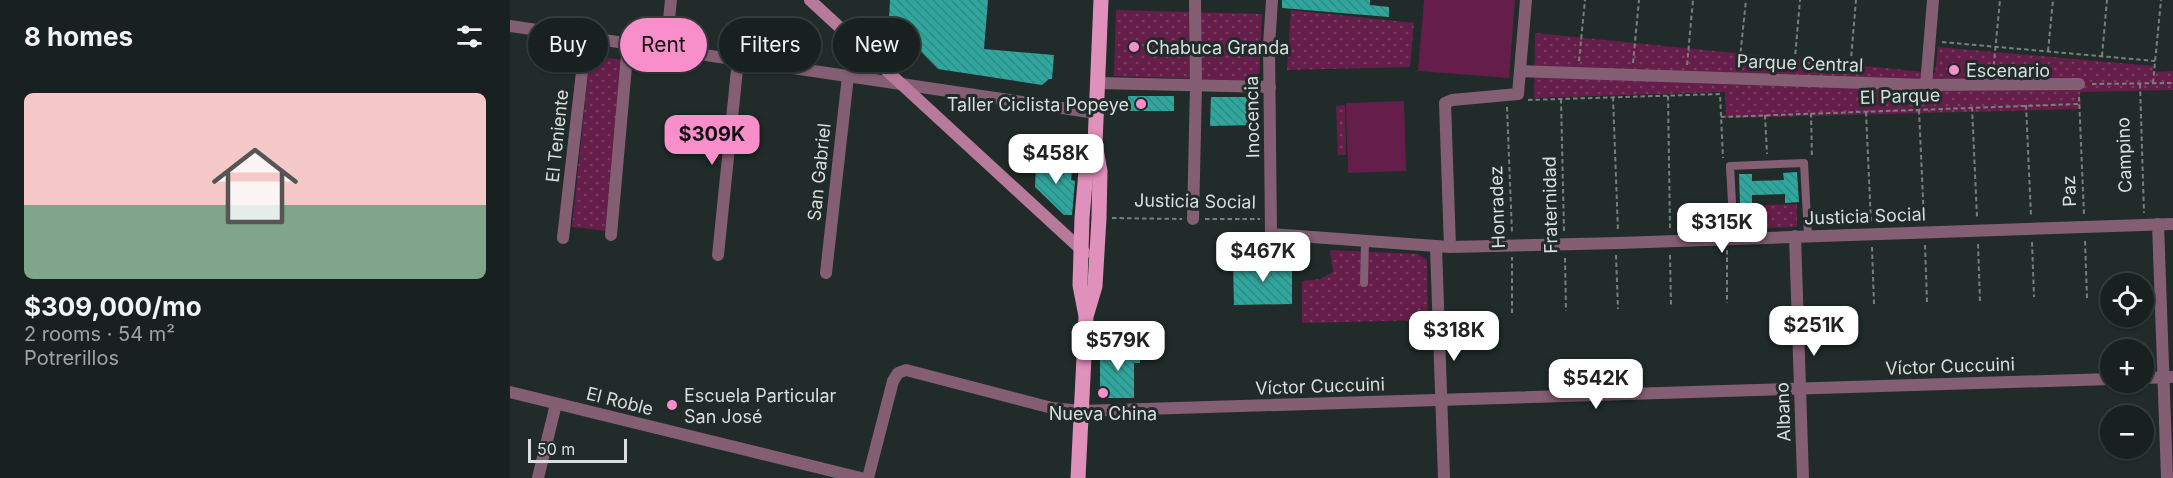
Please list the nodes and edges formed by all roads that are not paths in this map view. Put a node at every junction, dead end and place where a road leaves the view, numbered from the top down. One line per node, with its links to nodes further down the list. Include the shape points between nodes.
1 (672, 0): 8 (street)
2 (810, 0): 17 (main road)
3 (1101, 0): 18 (main road)
4 (1195, 0): 20 (street)
5 (1272, 0): 22 (street, Inocencia)
6 (1526, 0): 11 (street)
7 (1934, 0): 21 (street)
8 (670, 18)
9 (510, 27): 10 (street)
10 (528, 29)
11 (1520, 71): 21 (street, Parque Central); 36 (street, via 1523,97 1445,103)
12 (582, 72): 32 (street, El Teniente)
13 (626, 72): 29 (street)
14 (737, 72): 38 (street)
15 (820, 72): 16 (street)
16 (848, 76): 17 (street); 40 (street, San Gabriel)
17 (899, 83): 23 (street); 37 (main road)
18 (1097, 83): 20 (street); 23 (main road)
19 (2079, 84): 21 (street, Parque Central)
20 (1196, 85): 22 (street); 25 (street)
21 (1926, 85)
22 (1270, 87): 28 (street, Inocencia)
23 (1096, 114): 24 (main road)
24 (1095, 144): 37 (main road, via 1086,171); 39 (main road, via 1100,171)
25 (1193, 219)
26 (2158, 224): 27 (street, Justicia Social); 31 (street, Justicia Social); 43 (street)
27 (2173, 224)
28 (1271, 234): 34 (street, Justicia Social)
29 (611, 235)
30 (1794, 236): 31 (street, Justicia Social); 33 (street, Justicia Social); 45 (street, Albano)
31 (1808, 236): 33 (lane, via 1804,163 1767,164 1730,166)
32 (563, 238)
33 (1734, 239): 36 (street, Justicia Social)
34 (1365, 242): 35 (street, Justicia Social); 41 (lane)
35 (1436, 247): 36 (street, Justicia Social); 47 (street)
36 (1450, 247)
37 (1081, 249): 39 (main road); 42 (main road, via 1080,285)
38 (718, 255)
39 (1097, 264): 42 (main road)
40 (826, 273)
41 (1364, 283)
42 (1086, 316): 49 (main road)
43 (2168, 378): 56 (street)
44 (2100, 379): 45 (street, Víctor Cuccuini)
45 (1800, 388): 47 (street, Víctor Cuccuini); 55 (street, Albano)
46 (510, 392): 48 (street, El Roble)
47 (1441, 400): 49 (street, Víctor Cuccuini); 54 (street)
48 (556, 404): 50 (street); 51 (street, El Roble)
49 (1081, 411): 52 (street, Víctor Cuccuini, via 1052,408 902,371 893,381); 53 (main road)
50 (538, 478)
51 (861, 478)
52 (868, 478)
53 (1078, 478)
54 (1444, 478)
55 (1803, 478)
56 (2167, 478)

